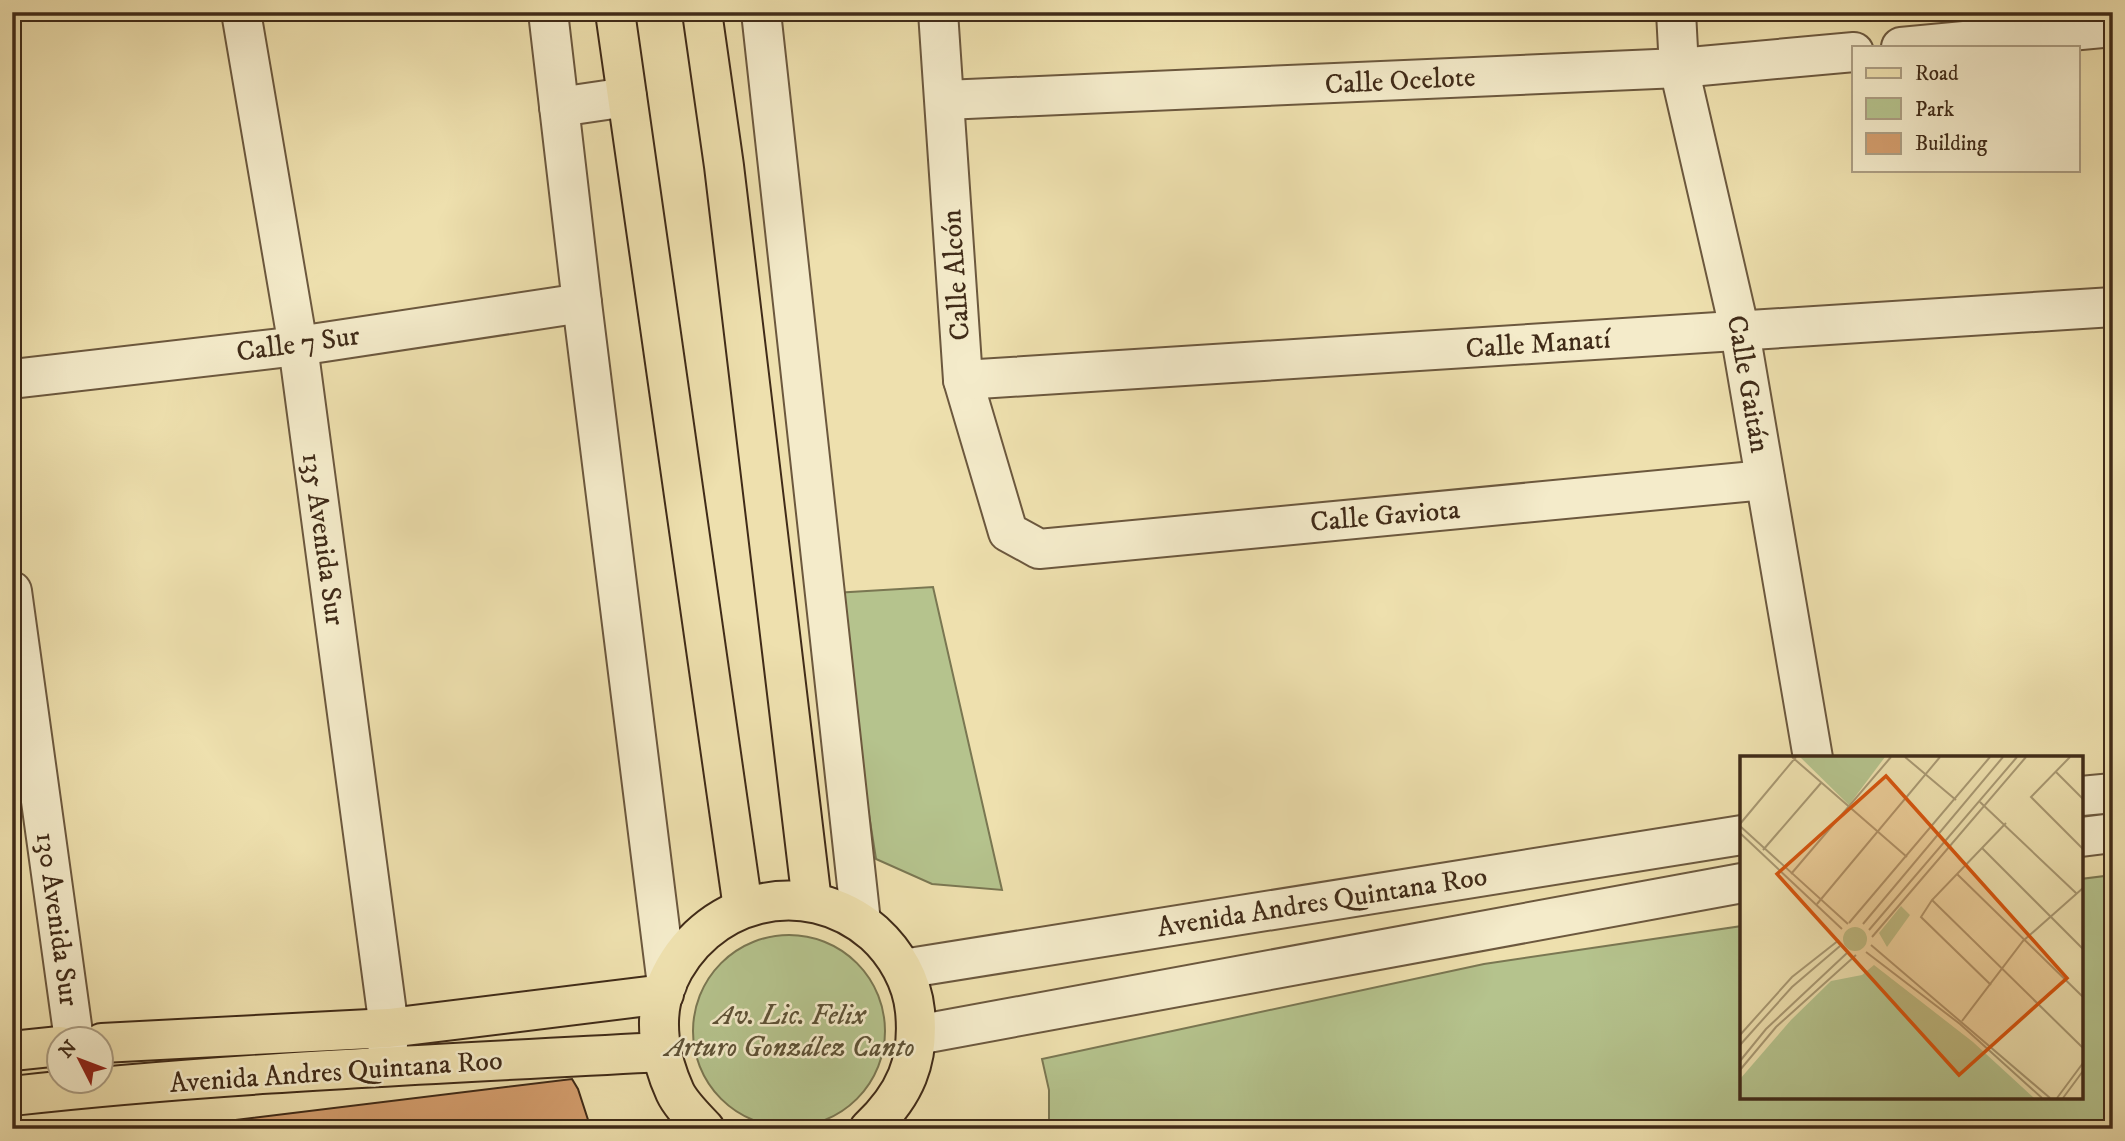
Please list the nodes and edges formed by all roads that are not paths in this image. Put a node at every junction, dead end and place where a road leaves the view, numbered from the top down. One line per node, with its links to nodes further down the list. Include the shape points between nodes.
1 (241, 12): 18 (street, 135 Avenida Sur)
2 (548, 12): 14 (street)
3 (615, 12): 12 (main road)
4 (702, 12): 31 (main road)
5 (761, 12): 33 (street)
6 (938, 12): 13 (street, Calle Alcón)
7 (1676, 12): 11 (street, Calle Gaitán)
8 (2113, 27): 9 (street)
9 (1912, 46)
10 (1852, 52): 11 (street, Calle Ocelote)
11 (1679, 68): 13 (street, Calle Ocelote); 17 (street, Calle Gaitán)
12 (627, 97): 14 (street); 32 (main road)
13 (945, 100): 20 (street, Calle Alcón)
14 (559, 107): 15 (street)
15 (582, 303): 18 (street, Calle 7 Sur); 35 (street)
16 (2113, 307): 17 (street, Calle Manatí)
17 (1740, 332): 20 (street, Calle Manatí); 21 (street, Calle Gaitán)
18 (298, 345): 19 (street, Calle 7 Sur); 37 (street, 135 Avenida Sur)
19 (12, 379)
20 (963, 380): 22 (street, Calle Alcón)
21 (1765, 480): 22 (street, Calle Gaviota, via 1039,549); 24 (street, Calle Gaitán)
22 (1008, 532)
23 (12, 591): 36 (street, 130 Avenida Sur)
24 (1813, 756)
25 (2113, 793): 26 (street)
26 (2083, 796)
27 (2113, 833): 29 (street)
28 (1740, 835): 34 (street, Avenida Andres Quintana Roo)
29 (2083, 837)
30 (1740, 883): 38 (street, Avenida Andres Quintana Roo)
31 (812, 902): 32 (main road, via 777,900); 33 (main road)
32 (743, 908): 35 (main road, via 710,926 684,952)
33 (861, 922): 34 (main road, via 885,943)
34 (903, 969): 38 (main road, via 914,1001)
35 (665, 989): 37 (main road, Avenida Andres Quintana Roo); 42 (main road, via 660,1012)
36 (72, 1026)
37 (389, 1028): 39 (main road, Avenida Andres Quintana Roo); 43 (street, 135 Avenida Sur)
38 (917, 1035): 47 (main road, via 909,1074)
39 (116, 1042)
40 (46, 1047): 41 (main road)
41 (12, 1051)
42 (661, 1052): 43 (main road, Avenida Andres Quintana Roo); 48 (main road, via 676,1094)
43 (387, 1067): 44 (main road, Avenida Andres Quintana Roo)
44 (116, 1083)
45 (46, 1090): 46 (main road, Avenida Andres Quintana Roo)
46 (12, 1096)
47 (882, 1122)
48 (705, 1129)

